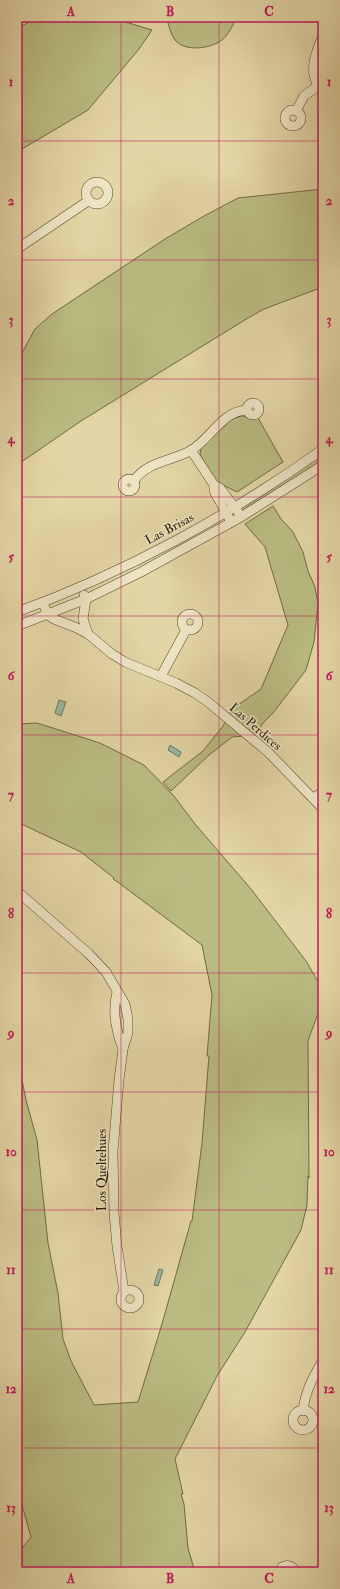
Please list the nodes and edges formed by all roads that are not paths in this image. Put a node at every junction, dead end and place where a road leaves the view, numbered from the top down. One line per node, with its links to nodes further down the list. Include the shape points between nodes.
1 (323, 36): 2 (street, via 315,54 313,71)
2 (320, 89): 3 (street, via 304,96)
3 (296, 111)
4 (88, 201): 5 (street)
5 (17, 249)
6 (246, 410): 8 (street, via 232,414)
7 (323, 449): 12 (street, Las Brisas)
8 (191, 450): 10 (street, via 145,469); 11 (street)
9 (323, 465): 14 (street, Las Brisas)
10 (134, 481)
11 (214, 485): 12 (street, via 220,488); 13 (street, via 214,491)
12 (235, 508): 13 (street, Las Brisas); 14 (street)
13 (226, 513): 15 (street); 16 (street, Las Brisas)
14 (241, 517): 15 (street, Las Brisas)
15 (231, 522): 17 (street, Las Brisas)
16 (80, 587): 17 (street); 18 (street, Las Brisas)
17 (86, 599): 20 (street, Las Brisas); 23 (street, via 83,619)
18 (43, 603): 19 (street, Las Brisas); 20 (street)
19 (17, 612)
20 (48, 615): 21 (street, Las Brisas); 23 (street, Las Perdices)
21 (17, 626)
22 (186, 630): 24 (street)
23 (88, 634): 24 (street, Las Perdices, via 125,662)
24 (162, 676): 26 (street, Las Perdices, via 195,693 227,717 269,753)
25 (323, 792): 26 (street)
26 (313, 798): 27 (street, Las Perdices)
27 (322, 807)
28 (17, 891): 29 (street, Los Queltehues, via 89,954 106,972 125,1004 128,1033 123,1049 116,1104 113,1167 114,1213)
29 (124, 1291)
30 (323, 1360): 31 (street, via 304,1399)
31 (303, 1411)
32 (279, 1572): 33 (street, via 282,1567 288,1565)
33 (296, 1572)

